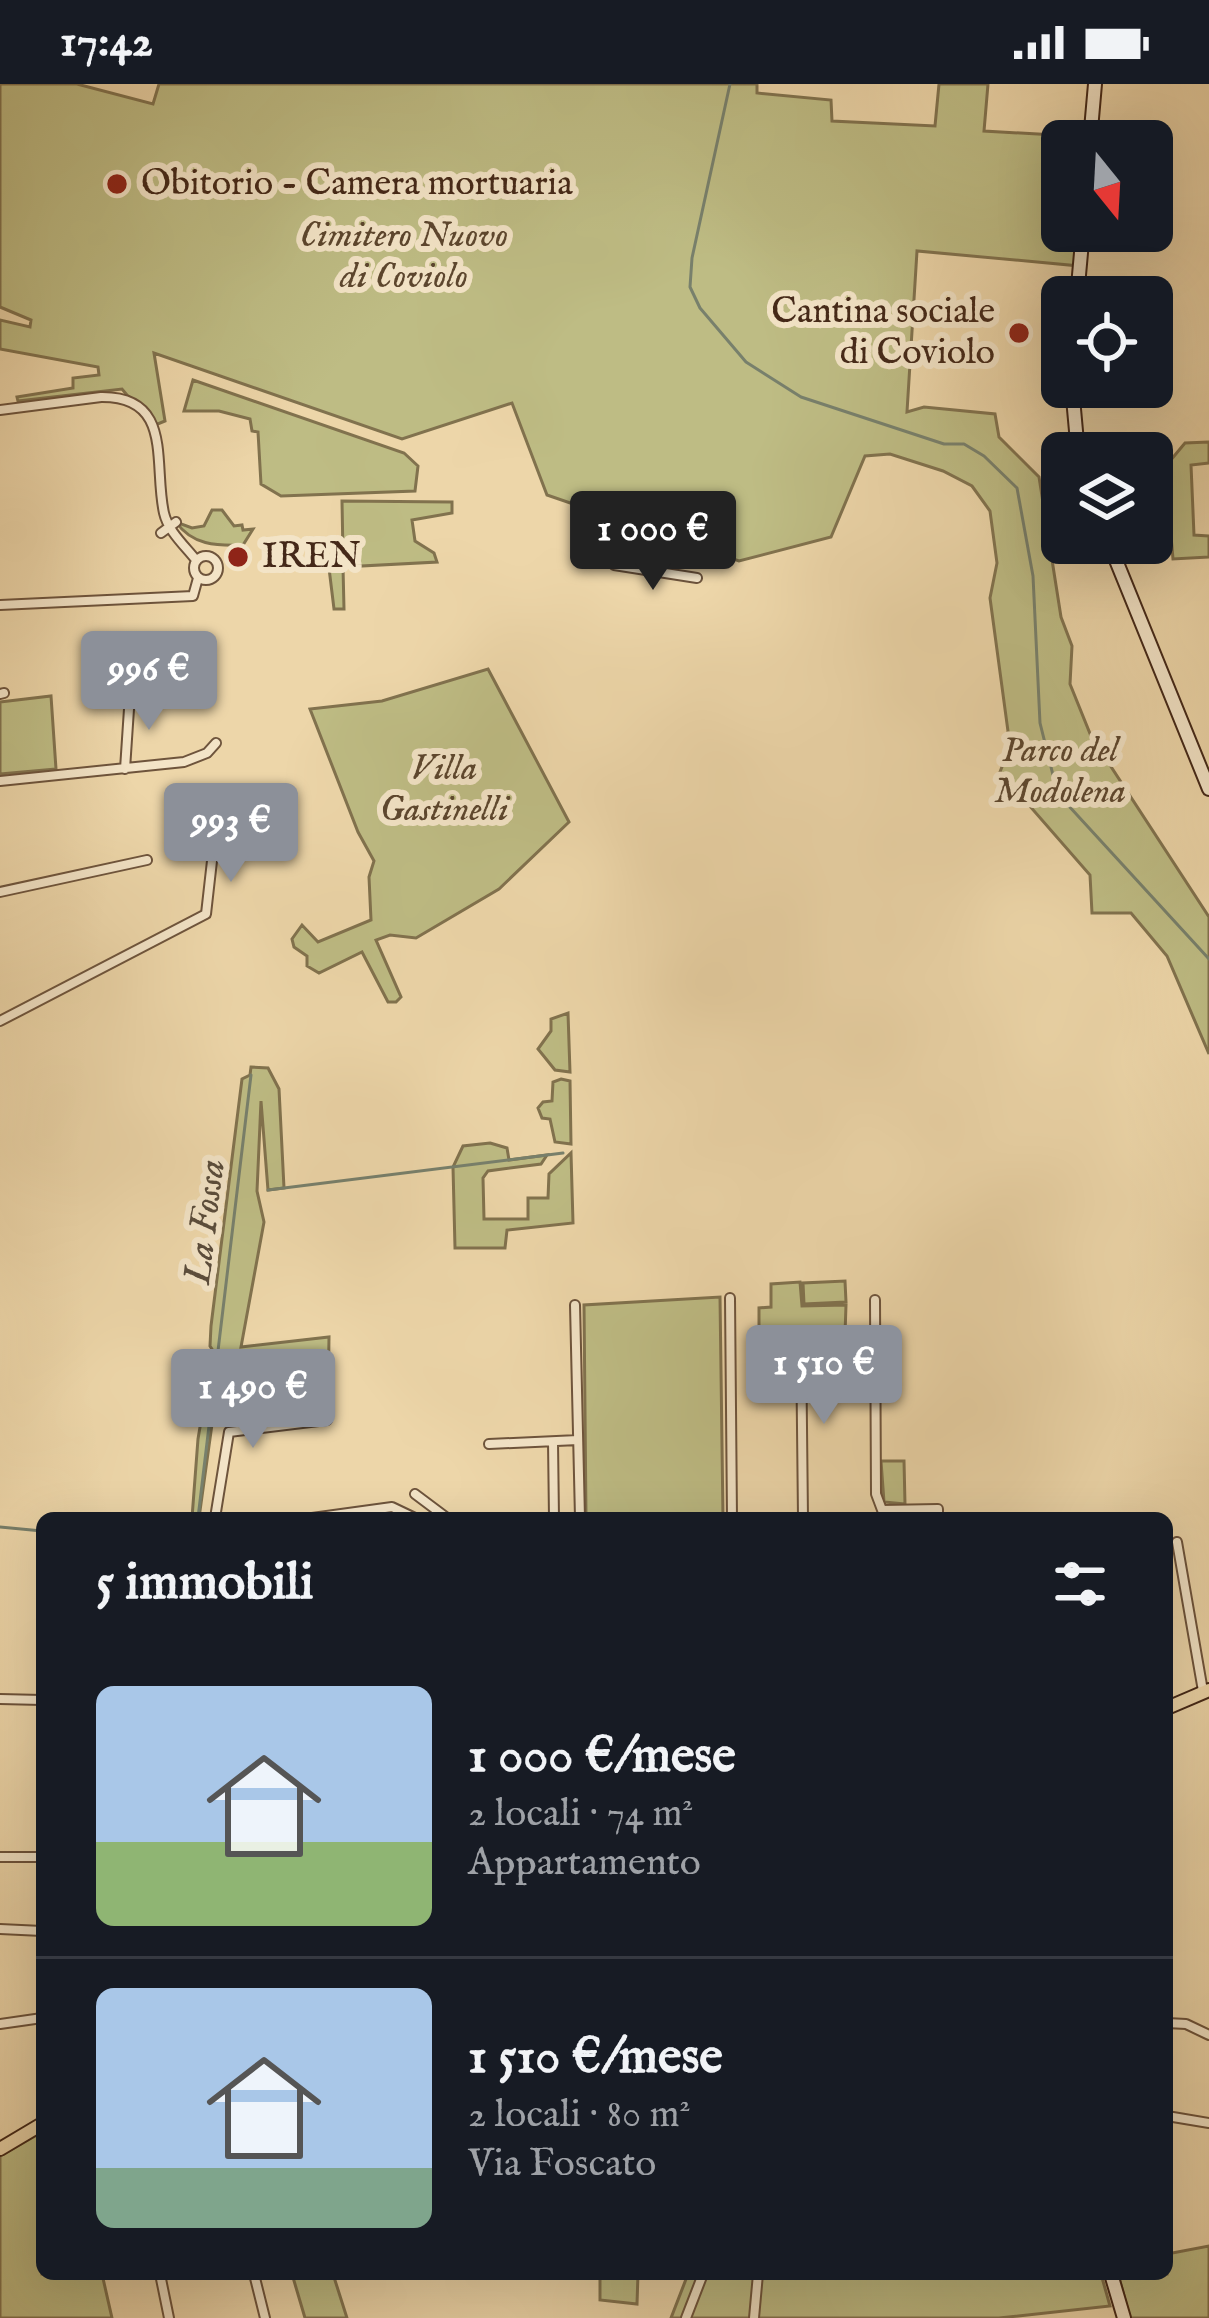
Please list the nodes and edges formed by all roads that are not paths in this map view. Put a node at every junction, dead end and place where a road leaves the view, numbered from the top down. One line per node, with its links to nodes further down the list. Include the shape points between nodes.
1 (1095, 84): 2 (street)
2 (1092, 120)
3 (0, 410): 4 (street, via 101,397 139,405 155,429 169,527)
4 (196, 560): 7 (street); 7 (street, via 208,556 218,565 213,578)
5 (1118, 564): 14 (street)
6 (614, 565): 8 (street)
7 (198, 578): 9 (street, via 193,596)
8 (697, 578)
9 (0, 605)
10 (130, 694): 12 (street)
11 (216, 743): 12 (street, via 184,762)
12 (125, 769): 13 (street)
13 (0, 781)
14 (1209, 789)
15 (213, 852): 18 (street, via 206,914)
16 (147, 860): 17 (street)
17 (0, 892)
18 (0, 1021)
19 (730, 1298): 34 (street)
20 (875, 1300): 36 (street, via 876,1494 882,1510)
21 (575, 1306): 24 (street)
22 (801, 1337): 35 (street)
23 (327, 1420): 28 (street, via 229,1432)
24 (578, 1440): 25 (street); 33 (street)
25 (553, 1441): 26 (street); 32 (street)
26 (489, 1444)
27 (415, 1493): 31 (street)
28 (216, 1512)
29 (356, 1512): 30 (street)
30 (402, 1512)
31 (430, 1512)
32 (554, 1512)
33 (580, 1512)
34 (732, 1512)
35 (803, 1512)
36 (938, 1512)
37 (1177, 1542): 38 (street)
38 (1206, 1691): 41 (main road)
39 (0, 1700): 40 (street)
40 (36, 1700)
41 (1173, 1705)
42 (0, 1857): 43 (street)
43 (36, 1857)
44 (0, 1929): 45 (street)
45 (36, 1931)
46 (36, 2019): 48 (street)
47 (1173, 2023): 49 (street)
48 (0, 2024)
49 (1209, 2035)
50 (1173, 2117): 51 (street)
51 (1209, 2123)
52 (36, 2128): 53 (main road)
53 (0, 2149)
54 (161, 2280): 59 (street)
55 (256, 2280): 60 (street)
56 (701, 2280): 61 (street)
57 (757, 2280): 62 (street)
58 (1113, 2280): 63 (street)
59 (169, 2318)
60 (265, 2318)
61 (686, 2318)
62 (754, 2318)
63 (1124, 2318)

